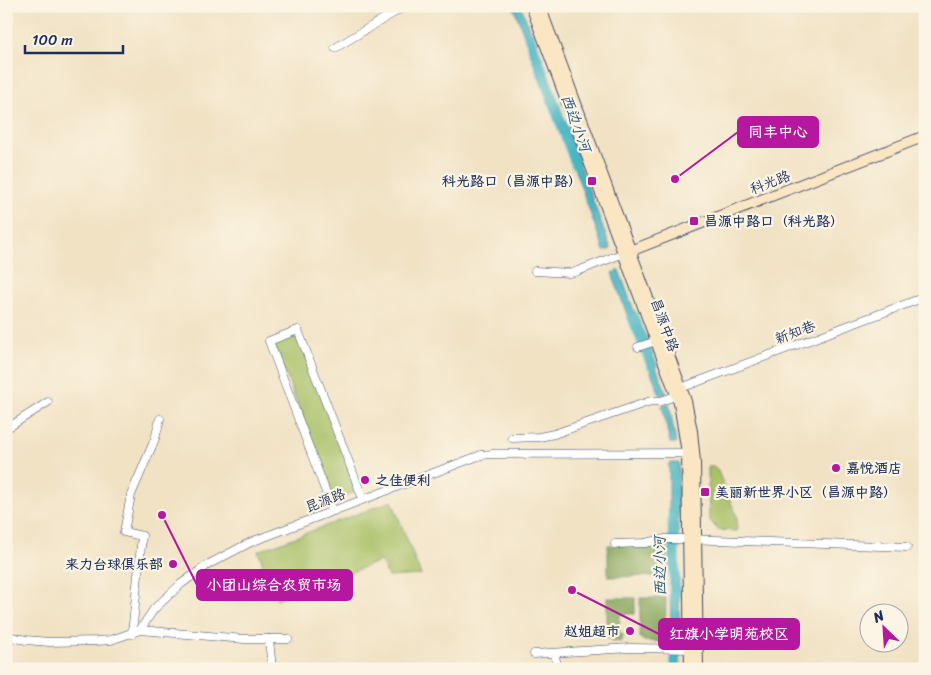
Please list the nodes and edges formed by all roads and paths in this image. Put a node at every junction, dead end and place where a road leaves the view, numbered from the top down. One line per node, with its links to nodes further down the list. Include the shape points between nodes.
1 (406, 6): 4 (street)
2 (531, 6): 6 (main road, 昌源中路)
3 (540, 6): 6 (main road, 昌源中路)
4 (335, 48)
5 (925, 136): 6 (main road, 科光路)
6 (628, 252): 7 (street, via 570,273); 9 (main road, 昌源中路); 11 (main road, 昌源中路)
7 (535, 271)
8 (925, 298): 11 (street, 新知巷)
9 (655, 341): 10 (street); 11 (main road, 昌源中路)
10 (638, 347)
11 (679, 392): 15 (street, 新知巷, via 661,401 651,401 546,436); 16 (main road, 昌源中路, via 692,431)
12 (48, 402): 14 (street)
13 (160, 419): 23 (street, via 131,495 124,532 142,536)
14 (6, 429)
15 (512, 438)
16 (688, 453): 17 (street, 昆源路, via 481,455); 19 (main road, 昌源中路)
17 (363, 499): 18 (street, 昆源路); 18 (street, via 298,330 269,341)
18 (333, 511): 22 (street, 昆源路, via 251,542 209,564 167,596)
19 (689, 539): 20 (street); 21 (street); 27 (main road, 昌源中路)
20 (615, 544)
21 (907, 546)
22 (140, 630): 23 (street); 26 (street)
23 (132, 634): 24 (street, via 111,640 49,642)
24 (6, 636)
25 (288, 639): 26 (street)
26 (270, 640): 30 (street)
27 (690, 649): 28 (street, via 630,648); 32 (main road, 昌源中路); 33 (main road, 昌源中路)
28 (554, 653): 29 (street); 31 (street)
29 (534, 654)
30 (272, 669)
31 (558, 669)
32 (690, 669)
33 (698, 669)

